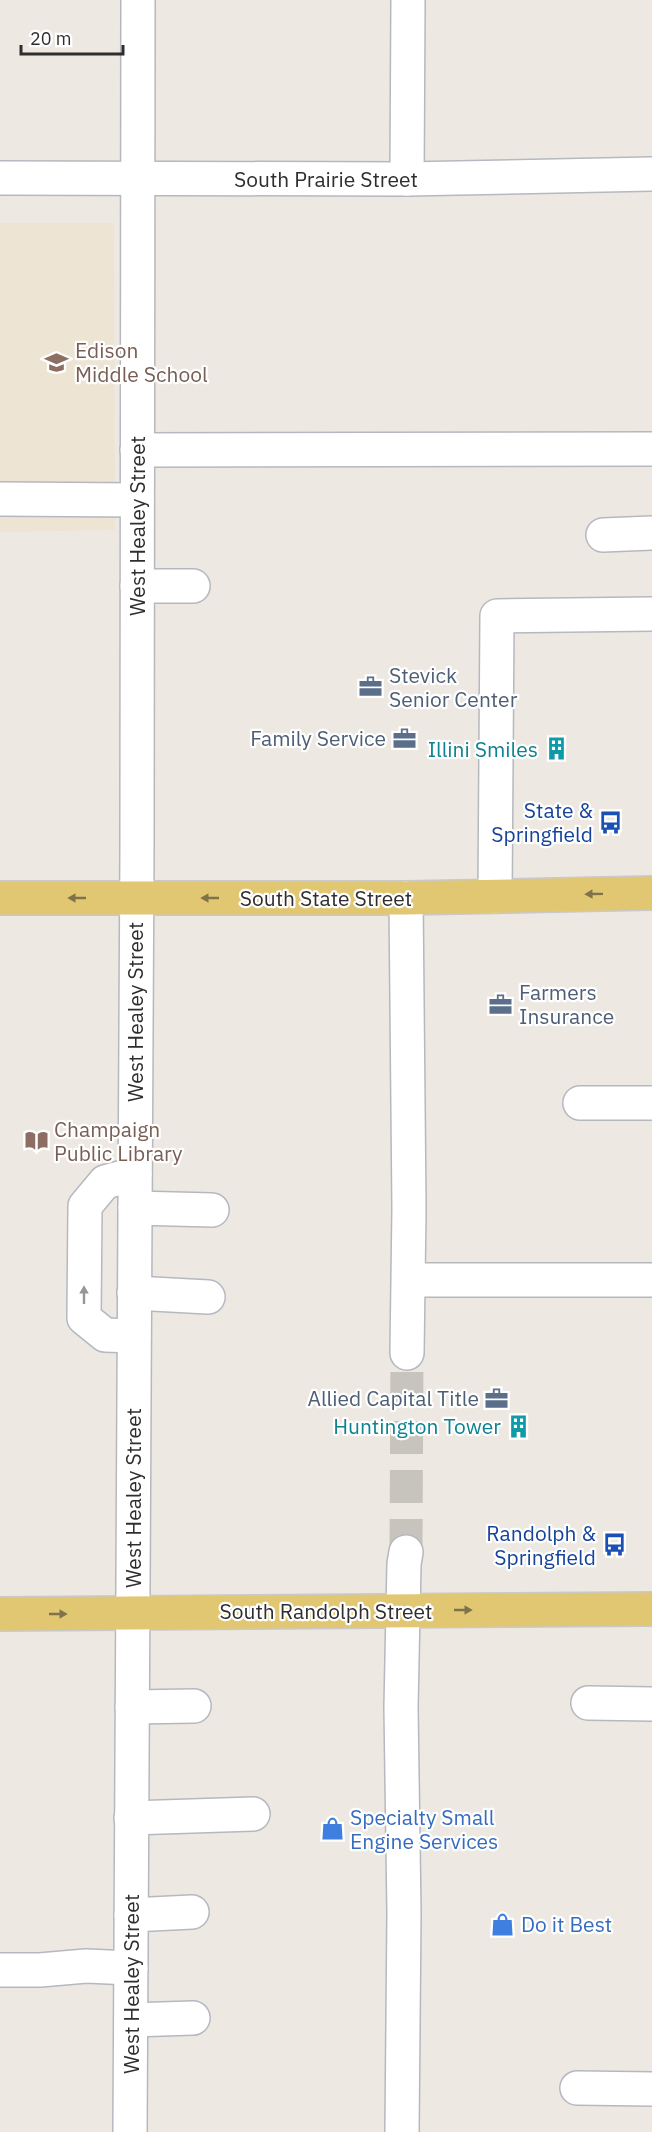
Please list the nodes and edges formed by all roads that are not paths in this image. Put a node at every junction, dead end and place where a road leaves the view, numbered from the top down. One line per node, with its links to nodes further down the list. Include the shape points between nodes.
1 (138, 0): 5 (street, West Healey Street)
2 (408, 0): 6 (street)
3 (652, 174): 6 (street, South Prairie Street)
4 (0, 178): 5 (street, South Prairie Street)
5 (138, 179): 6 (street, South Prairie Street); 8 (street, West Healey Street)
6 (406, 179)
7 (652, 449): 8 (street)
8 (137, 450): 10 (street, West Healey Street)
9 (0, 499): 10 (street)
10 (137, 500): 13 (street, West Healey Street)
11 (652, 533): 12 (street)
12 (603, 535)
13 (137, 586): 14 (street); 19 (street, West Healey Street)
14 (193, 586)
15 (652, 614): 17 (street, via 497,616)
16 (652, 893): 17 (main road, South State Street, one-way to 17)
17 (495, 896): 20 (main road, South State Street)
18 (0, 898): 19 (main road, South State Street, one-way to 18)
19 (136, 898): 20 (main road, South State Street, one-way to 19); 23 (street, West Healey Street)
20 (406, 898): 26 (street)
21 (580, 1103): 22 (street)
22 (652, 1103)
23 (135, 1174): 24 (street, West Healey Street); 30 (street, one-way to 23, via 105,1335 84,1318 84,1307 85,1206 105,1182)
24 (135, 1208): 25 (street); 28 (street, West Healey Street)
25 (212, 1210)
26 (409, 1280): 27 (street); 31 (street)
27 (652, 1280)
28 (134, 1293): 29 (street); 30 (street, West Healey Street)
29 (208, 1297)
30 (134, 1336): 35 (street, West Healey Street)
31 (407, 1353)
32 (406, 1552): 33 (street)
33 (403, 1610): 34 (main road, South Randolph Street, one-way to 34); 35 (main road, South Randolph Street); 52 (street)
34 (652, 1610)
35 (132, 1613): 36 (main road, South Randolph Street, one-way to 35); 40 (street, West Healey Street)
36 (0, 1614)
37 (588, 1703): 38 (street)
38 (652, 1704)
39 (194, 1706): 40 (street)
40 (132, 1707): 42 (street, West Healey Street)
41 (253, 1814): 42 (street)
42 (131, 1818): 44 (street, West Healey Street)
43 (192, 1912): 44 (street)
44 (131, 1915): 45 (street, West Healey Street)
45 (131, 1968): 46 (street); 48 (street, West Healey Street)
46 (0, 1970)
47 (193, 2018): 48 (street)
48 (131, 2020): 51 (street, West Healey Street)
49 (577, 2088): 50 (street)
50 (652, 2089)
51 (130, 2132)
52 (402, 2132)

